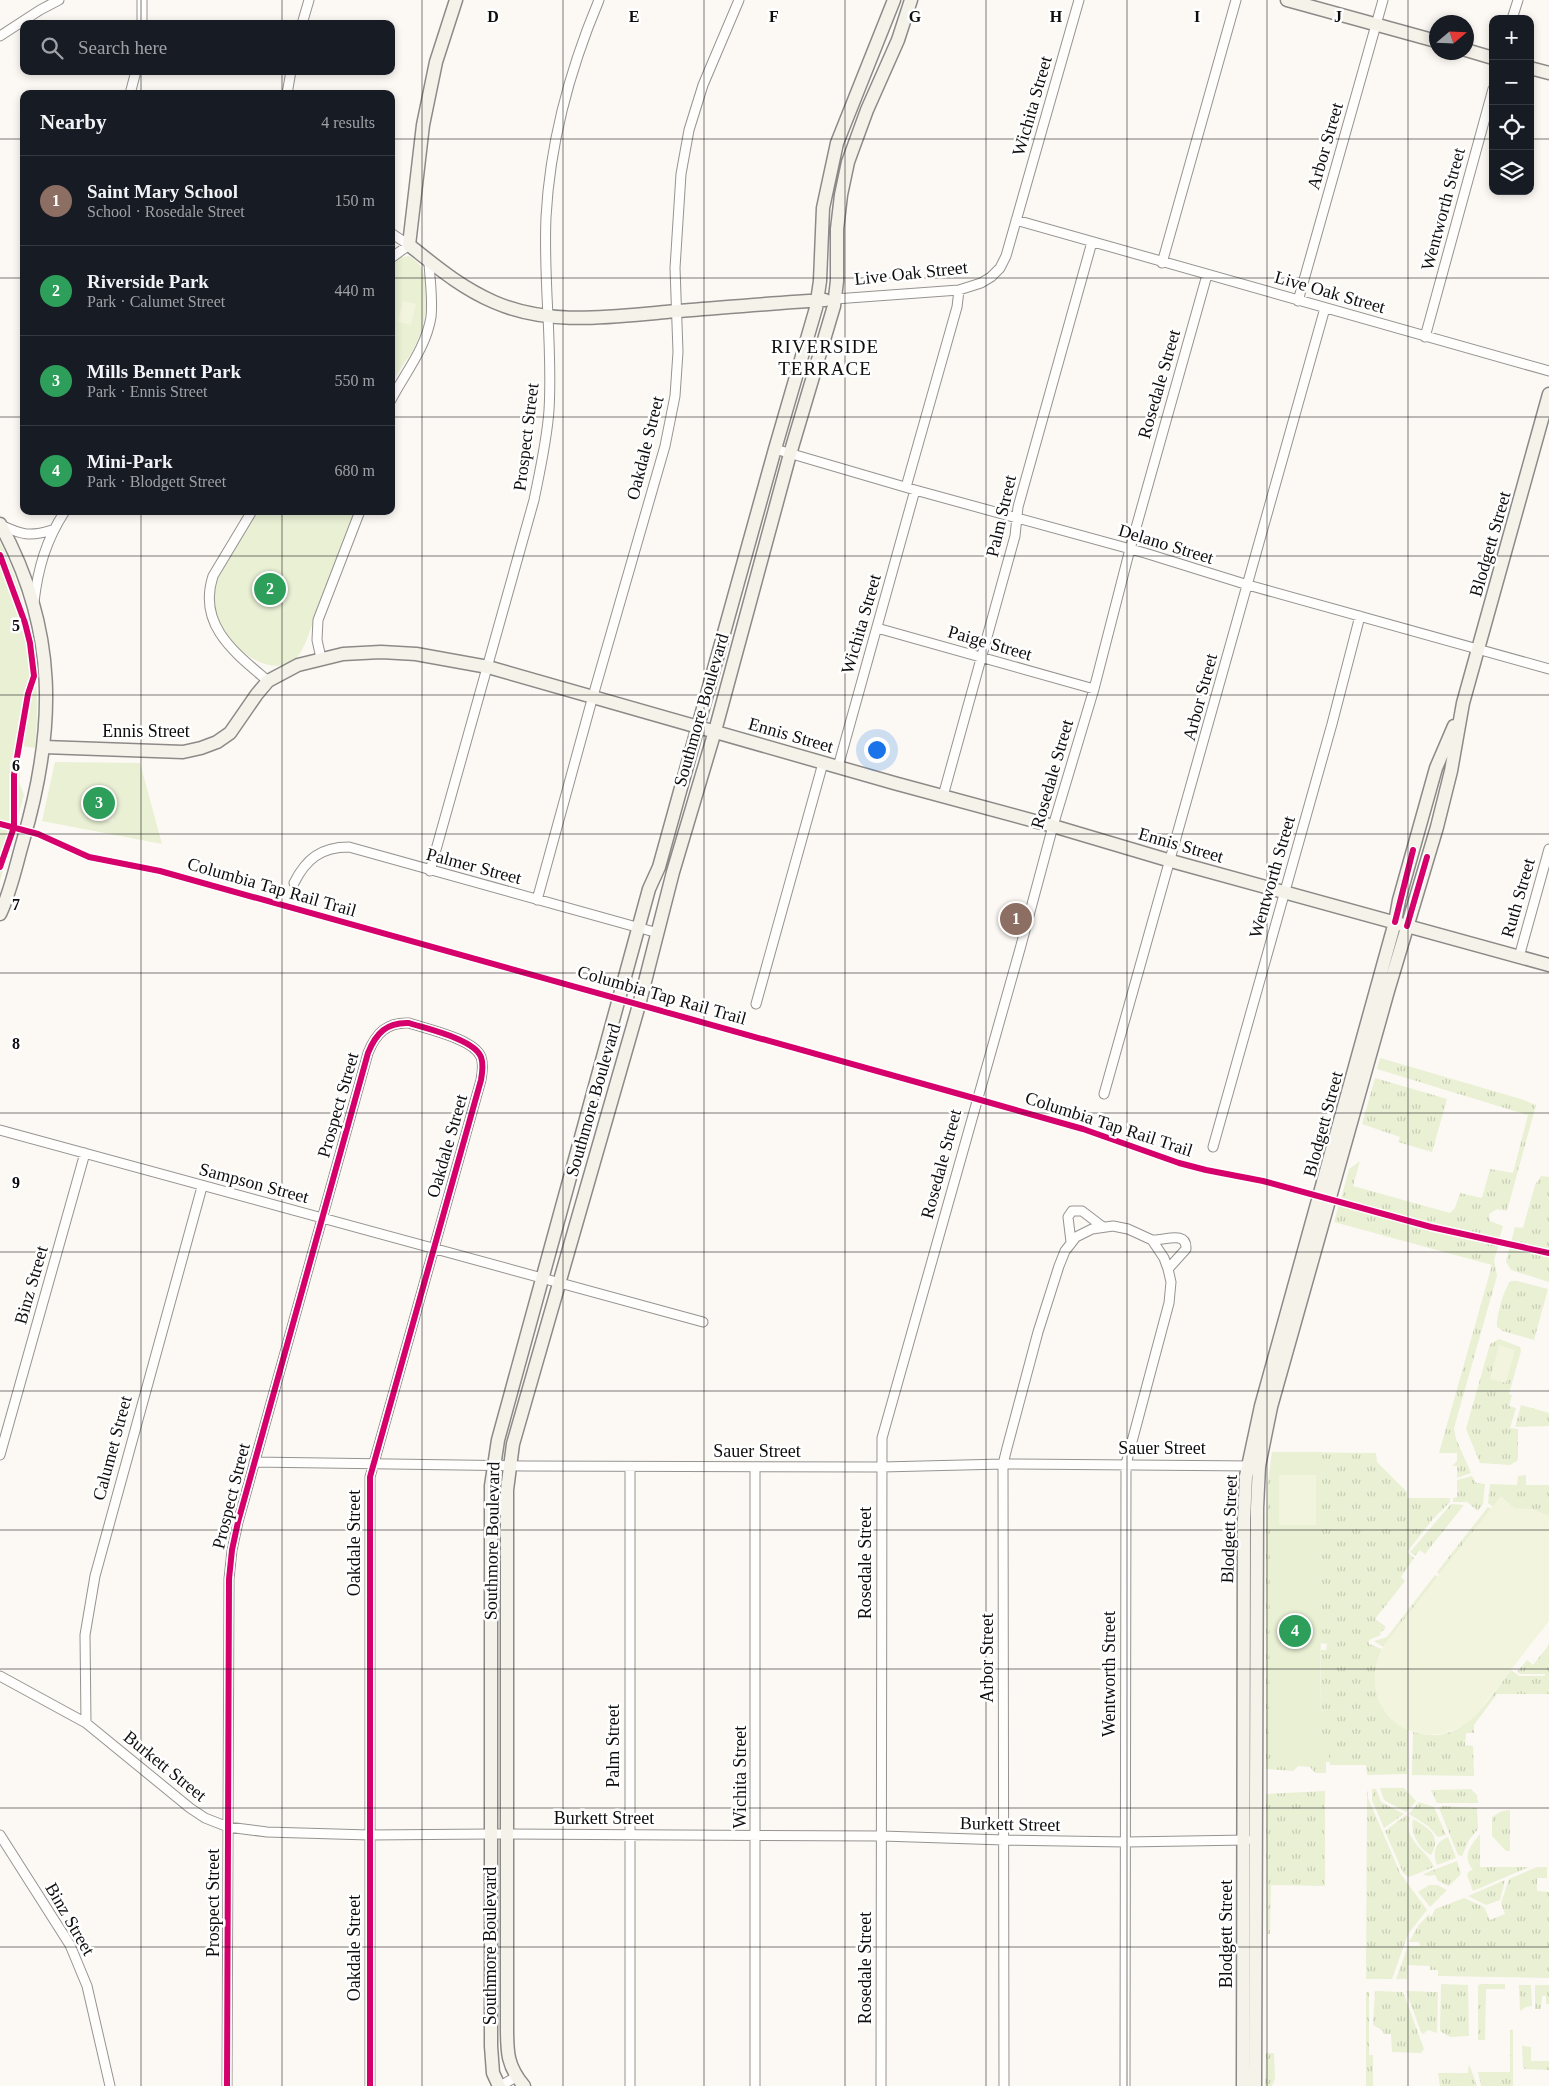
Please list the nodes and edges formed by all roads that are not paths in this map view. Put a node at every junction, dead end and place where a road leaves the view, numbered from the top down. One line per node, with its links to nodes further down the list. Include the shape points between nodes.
1 (59, 0): 15 (street)
2 (142, 0): 16 (street)
3 (309, 0): 17 (street)
4 (456, 0): 36 (street, via 436,62 423,125)
5 (600, 0): 47 (street, Prospect Street, via 572,74 560,118 546,215)
6 (739, 0): 46 (street, Oakdale Street, via 703,85 689,130 676,223)
7 (894, 0): 30 (street, Southmore Boulevard)
8 (911, 0): 32 (street, Southmore Boulevard, via 898,40)
9 (1079, 0): 33 (street, Wichita Street)
10 (1236, 0): 39 (street)
11 (1287, 0): 19 (street)
12 (1383, 0): 19 (street, Arbor Street)
13 (1518, 0): 14 (street)
14 (1513, 15)
15 (25, 20)
16 (142, 20)
17 (303, 20)
18 (20, 23): 20 (street)
19 (1377, 24): 21 (street); 44 (street, Arbor Street)
20 (0, 36)
21 (1429, 39)
22 (1474, 52): 23 (street)
23 (1489, 57)
24 (1534, 69): 25 (street)
25 (1549, 73)
26 (135, 75): 28 (street)
27 (290, 75): 29 (street)
28 (131, 90)
29 (288, 90)
30 (853, 104): 32 (street); 43 (street, Southmore Boulevard, via 837,143 822,208)
31 (1489, 104): 48 (street, Wentworth Street)
32 (867, 110): 42 (street, Southmore Boulevard, via 848,162 841,195)
33 (1016, 220): 35 (street, Live Oak Street); 41 (street, Live Oak Street, via 1000,268 981,283)
34 (395, 236): 36 (street, Live Oak Street)
35 (1092, 242): 39 (street, Live Oak Street); 58 (street, Palm Street)
36 (409, 245): 37 (street); 38 (street, Live Oak Street)
37 (395, 255)
38 (429, 263): 47 (street, Live Oak Street, via 494,302); 50 (street, via 432,304 427,332)
39 (1162, 263): 40 (street, Live Oak Street)
40 (1207, 275): 44 (street, Live Oak Street); 61 (street, Rosedale Street)
41 (960, 290): 42 (street, Live Oak Street); 54 (street, Wichita Street)
42 (835, 299): 43 (street, Live Oak Street); 53 (street, Southmore Boulevard)
43 (818, 300): 46 (street, Live Oak Street); 52 (street, Southmore Boulevard)
44 (1298, 301): 45 (street, Live Oak Street)
45 (1325, 308): 48 (street, Live Oak Street); 62 (street, Arbor Street)
46 (676, 311): 47 (street, Live Oak Street); 73 (street, Oakdale Street, via 675,396 665,446)
47 (548, 318): 69 (street, Prospect Street, via 549,410 542,462)
48 (1425, 337): 49 (street, Live Oak Street)
49 (1549, 371)
50 (395, 393)
51 (1549, 394): 66 (street, Blodgett Street)
52 (774, 449): 53 (street, Delano Street); 74 (street, Southmore Boulevard)
53 (790, 454): 54 (street, Delano Street); 75 (street, Southmore Boulevard)
54 (910, 489): 58 (street, Delano Street); 65 (street, Wichita Street)
55 (62, 515): 60 (street)
56 (250, 515): 71 (street, via 213,576 210,607 215,627 222,637 238,656)
57 (358, 515): 68 (street, via 318,620)
58 (1017, 518): 61 (street, Delano Street); 67 (street, Palm Street, via 1015,536)
59 (0, 525): 60 (street, via 26,535); 63 (street, via 14,551)
60 (52, 530): 63 (street, via 38,573)
61 (1130, 549): 62 (street, Delano Street); 72 (street, Rosedale Street)
62 (1248, 585): 64 (street, Delano Street); 82 (street, Arbor Street)
63 (34, 607): 76 (street, via 47,684)
64 (1360, 616): 66 (street, Delano Street); 85 (street, Wentworth Street)
65 (877, 628): 67 (street, Paige Street); 78 (street, Wichita Street)
66 (1478, 648): 70 (street, Delano Street); 88 (street, Blodgett Street, via 1441,808)
67 (981, 657): 72 (street, Paige Street); 79 (street, Palm Street)
68 (320, 658): 69 (street, Ennis Street, via 381,652 416,654); 71 (street, Ennis Street)
69 (488, 667): 73 (street, Ennis Street); 83 (street, Prospect Street)
70 (1549, 669)
71 (268, 681): 76 (street, Ennis Street, via 230,732 201,748 184,752)
72 (1094, 689): 80 (street, Rosedale Street)
73 (593, 696): 74 (street, Ennis Street); 86 (street, Oakdale Street)
74 (698, 726): 75 (street, Ennis Street); 89 (street, Southmore Boulevard)
75 (714, 731): 77 (street, Ennis Street); 90 (street, Southmore Boulevard)
76 (44, 747): 87 (street, via 35,798)
77 (823, 763): 78 (street, Ennis Street); 93 (street)
78 (838, 767): 79 (street, Ennis Street)
79 (943, 796): 80 (street, Ennis Street)
80 (1053, 826): 82 (street, Ennis Street); 121 (street, Rosedale Street, via 882,1438)
81 (1549, 849): 91 (street, Ruth Street)
82 (1171, 861): 85 (street, Ennis Street); 97 (street, Arbor Street)
83 (430, 871): 84 (street, Palmer Street, via 339,847 310,859); 86 (street, Palmer Street)
84 (294, 883)
85 (1284, 892): 88 (street, Ennis Street); 99 (street, Wentworth Street)
86 (537, 900): 89 (street, Palmer Street)
87 (0, 914)
88 (1401, 924): 91 (street, Ennis Street); 118 (street, Blodgett Street, via 1283,1346 1268,1420)
89 (639, 928): 90 (street, Palmer Street); 95 (street, Southmore Boulevard)
90 (658, 933): 96 (street, Southmore Boulevard)
91 (1519, 957): 92 (street, Ennis Street)
92 (1549, 965)
93 (756, 1004)
94 (446, 1036): 102 (street, Prospect Street, via 409,1023 383,1029 376,1036 368,1053); 106 (street, Oakdale Street, via 471,1046 481,1057 483,1069)
95 (601, 1070): 96 (street); 108 (street, Southmore Boulevard)
96 (618, 1075): 109 (street, Southmore Boulevard)
97 (1104, 1094)
98 (0, 1130): 100 (street, Sampson Street)
99 (1213, 1148)
100 (85, 1153): 101 (street, Sampson Street); 111 (street, Binz Street)
101 (202, 1187): 102 (street, Sampson Street); 123 (street, Calumet Street, via 95,1576 85,1635)
102 (322, 1218): 106 (street, Sampson Street); 112 (street, Prospect Street)
103 (1103, 1227): 104 (street, via 1128,1229); 105 (street, via 1084,1232); 105 (street, via 1082,1211 1072,1211 1068,1217)
104 (1152, 1240): 107 (street, Wentworth Street); 107 (street, via 1176,1237 1185,1242 1186,1249)
105 (1071, 1242): 114 (street, Arbor Street, via 1059,1266 1041,1323)
106 (434, 1248): 108 (street, Sampson Street); 113 (street, Oakdale Street)
107 (1168, 1269): 115 (street, Wentworth Street, via 1171,1282 1169,1303)
108 (542, 1279): 109 (street, Sampson Street); 116 (street, Southmore Boulevard)
109 (558, 1284): 110 (street, Sampson Street); 117 (street, Southmore Boulevard)
110 (703, 1322)
111 (0, 1455)
112 (254, 1462): 113 (street, Sauer Street); 124 (street, Prospect Street, via 232,1550 229,1579)
113 (373, 1464): 116 (street, Sauer Street); 129 (street, Oakdale Street, via 369,1488)
114 (1003, 1464): 115 (street, Sauer Street); 121 (street, Sauer Street); 132 (street, Arbor Street)
115 (1126, 1464): 118 (street, Sauer Street); 134 (street, Wentworth Street)
116 (492, 1466): 117 (street, Sauer Street); 125 (street, Southmore Boulevard)
117 (509, 1466): 119 (street, Sauer Street); 126 (street, Southmore Boulevard)
118 (1254, 1466): 133 (street, Blodgett Street, via 1257,1508 1250,1614)
119 (630, 1467): 120 (street, Sauer Street); 128 (street, Palm Street)
120 (755, 1467): 121 (street, Sauer Street); 130 (street, Wichita Street)
121 (882, 1468): 131 (street, Rosedale Street)
122 (0, 1676): 123 (street, Burkett Street)
123 (86, 1724): 124 (street, Burkett Street, via 190,1808)
124 (228, 1827): 129 (street, Burkett Street, via 267,1832); 138 (street, Prospect Street)
125 (490, 1834): 126 (street, Burkett Street); 129 (street, Burkett Street); 140 (street, Southmore Boulevard, via 490,2046 493,2073)
126 (508, 1834): 128 (street, Burkett Street); 136 (street, Southmore Boulevard, via 508,2054)
127 (0, 1835): 137 (street, Binz Street, via 70,1945 78,1963 87,1986)
128 (629, 1835): 130 (street, Burkett Street); 141 (street, Palm Street)
129 (369, 1836): 139 (street, Oakdale Street)
130 (756, 1836): 131 (street, Burkett Street); 142 (street, Wichita Street)
131 (882, 1836): 132 (street, Burkett Street); 143 (street, Rosedale Street)
132 (1004, 1840): 134 (street, Burkett Street); 144 (street, Arbor Street)
133 (1250, 1840): 134 (street, Burkett Street); 135 (street, Blodgett Street)
134 (1126, 1842): 145 (street, Wentworth Street)
135 (1249, 2007): 146 (street, Blodgett Street); 147 (street, Blodgett Street)
136 (520, 2082): 140 (street)
137 (110, 2086)
138 (227, 2086)
139 (370, 2086)
140 (500, 2086)
141 (630, 2086)
142 (756, 2086)
143 (881, 2086)
144 (1004, 2086)
145 (1125, 2086)
146 (1243, 2086)
147 (1255, 2086)

